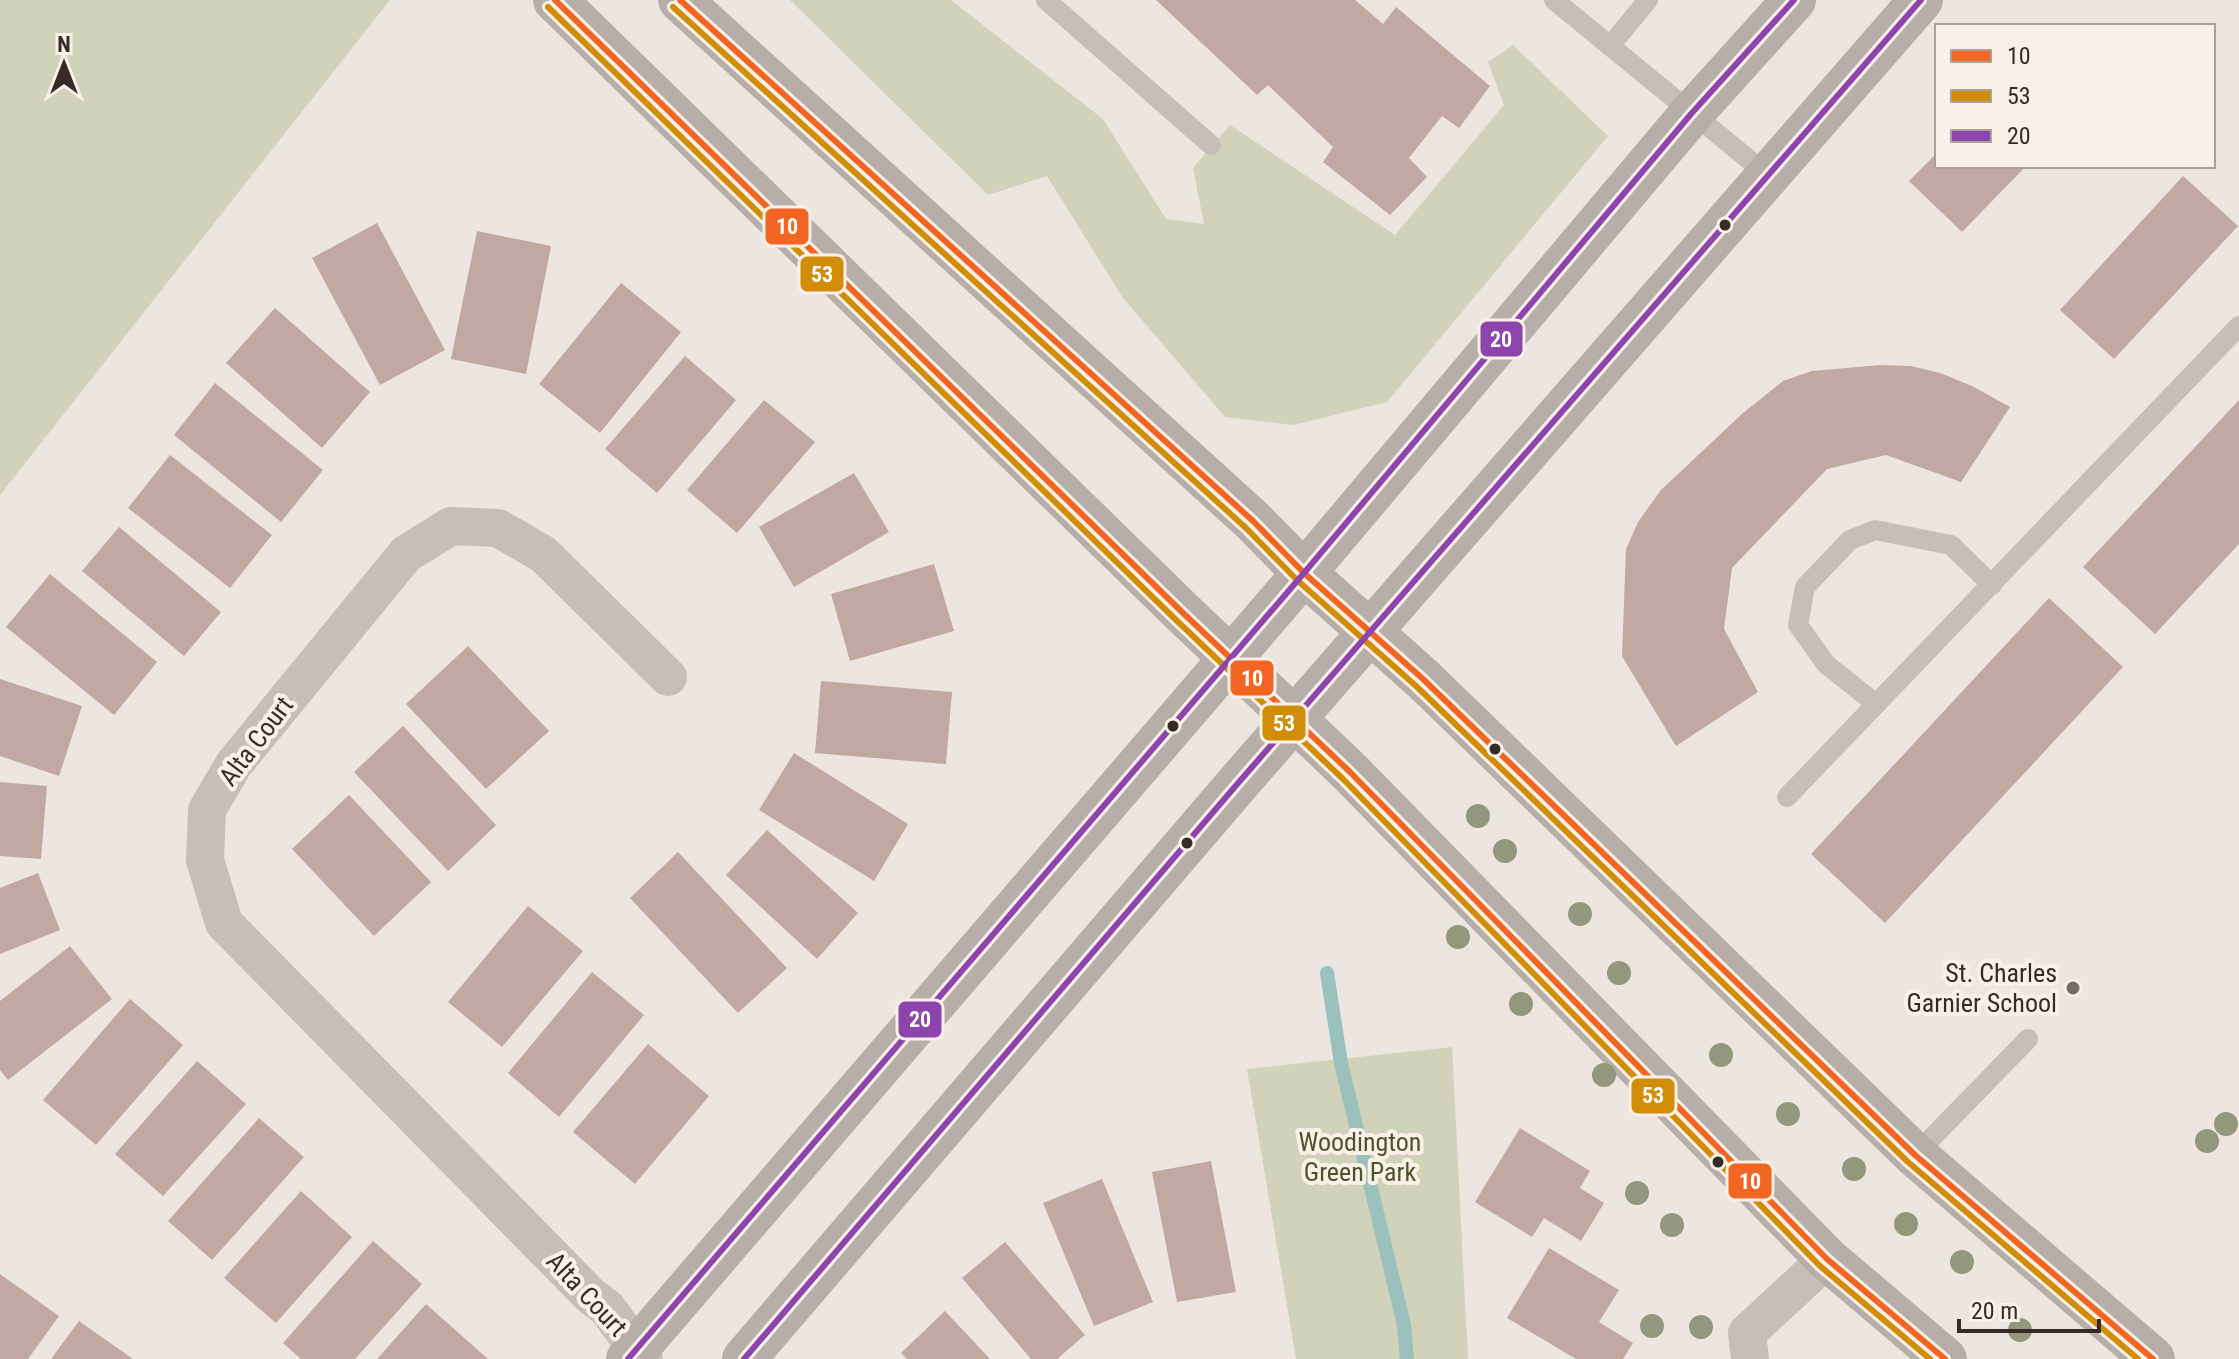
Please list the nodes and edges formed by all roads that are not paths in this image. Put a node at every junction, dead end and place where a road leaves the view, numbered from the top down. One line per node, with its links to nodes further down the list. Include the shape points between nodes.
1 (555, 0): 16 (street)
2 (680, 0): 13 (street)
3 (1046, 0): 10 (lane)
4 (1554, 0): 8 (lane)
5 (1648, 0): 8 (lane)
6 (1794, 0): 9 (street)
7 (1921, 0): 11 (street)
8 (1610, 46): 9 (lane)
9 (1691, 114): 11 (lane); 13 (street)
10 (1211, 145)
11 (1769, 176): 15 (street)
12 (2239, 326): 14 (lane)
13 (1304, 573): 15 (street); 16 (street)
14 (1992, 585): 18 (lane); 18 (lane, via 1951,545 1875,530 1850,540 1805,587 1798,625 1826,664)
15 (1371, 633): 19 (street); 22 (street)
16 (1232, 656): 19 (street); 24 (street)
17 (668, 677): 24 (street, Alta Court, via 543,554 498,528 451,526 406,554 234,764 207,810 206,823 205,860 224,923 607,1308)
18 (1876, 704): 20 (lane)
19 (1295, 719): 23 (street); 25 (street)
20 (1787, 797)
21 (2028, 1039): 22 (lane)
22 (1915, 1155): 28 (street)
23 (1827, 1259): 26 (street, via 1747,1333); 27 (street)
24 (636, 1356)
25 (744, 1359)
26 (1750, 1359)
27 (1945, 1359)
28 (2153, 1359)

